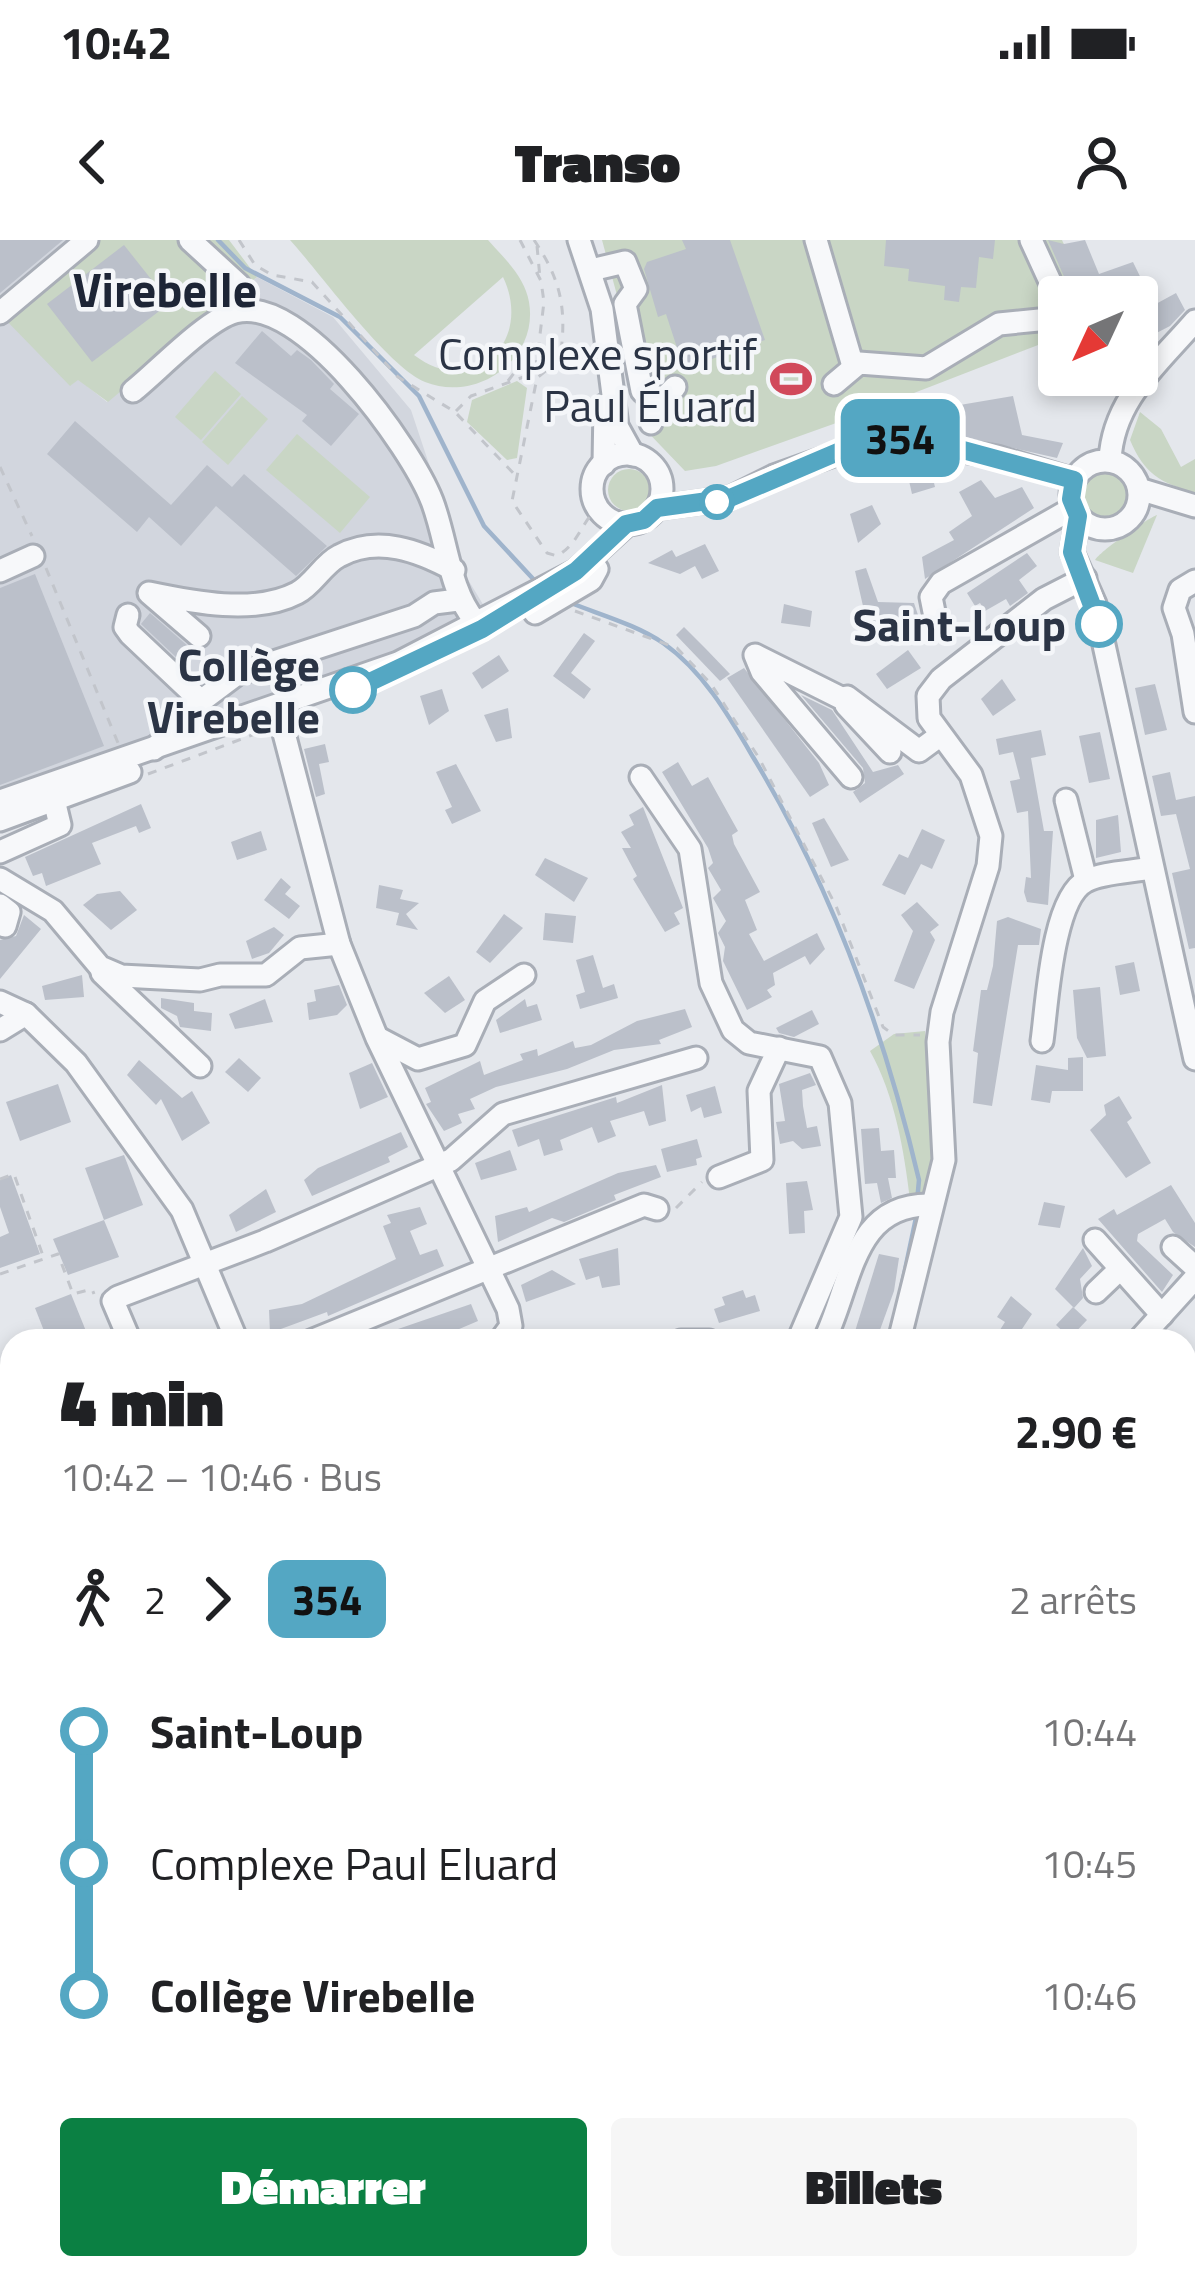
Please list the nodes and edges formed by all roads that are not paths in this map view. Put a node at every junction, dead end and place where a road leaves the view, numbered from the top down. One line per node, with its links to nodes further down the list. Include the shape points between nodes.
1 (87, 240): 9 (street)
2 (190, 240): 8 (street, via 238,286)
3 (579, 240): 6 (street)
4 (1031, 240): 7 (street)
5 (823, 243): 13 (street)
6 (591, 270): 14 (street); 16 (street, via 626,262 636,289 625,304 642,391 655,413)
7 (1048, 276)
8 (246, 310): 17 (street, via 229,314); 33 (street, via 267,313 318,344 396,439 431,497)
9 (0, 313)
10 (1038, 320): 13 (street, via 999,324 926,368)
11 (1195, 321): 12 (street)
12 (1158, 358)
13 (853, 366): 15 (street)
14 (610, 381): 19 (street, via 620,439); 21 (street)
15 (835, 385)
16 (675, 387)
17 (133, 391)
18 (1128, 396): 20 (street)
19 (633, 455): 21 (street); 23 (street, via 650,463)
20 (1110, 460): 22 (street, via 1088,464); 24 (street, via 1129,470)
21 (604, 464): 26 (street, via 592,489)
22 (1074, 480): 23 (street, via 895,437 866,440 713,503); 27 (street)
23 (660, 496): 28 (street, via 644,520)
24 (1138, 498): 25 (street); 29 (street, via 1125,523)
25 (1185, 504)
26 (600, 512): 28 (street); 31 (street)
27 (1076, 512): 29 (street); 32 (street); 38 (street, via 941,583 931,597)
28 (626, 524): 31 (street)
29 (1106, 529): 32 (street)
30 (35, 550): 34 (street)
31 (589, 560): 37 (street); 37 (street, via 597,569 591,580 563,601)
32 (1080, 567): 46 (street, via 941,679 927,706); 56 (street)
33 (454, 570): 36 (street); 41 (street, via 417,550 379,546 339,556 296,594 239,603 149,593)
34 (0, 571)
35 (1195, 581): 44 (street, via 1180,590 1174,608)
36 (458, 600): 40 (street); 43 (street, via 251,668)
37 (529, 604): 40 (street); 45 (street, via 413,665)
38 (934, 612)
39 (128, 615): 43 (street, via 124,627)
40 (475, 621): 47 (street, via 398,663)
41 (199, 635)
42 (845, 700): 46 (street, via 869,709 919,751); 48 (street); 50 (street, via 755,655)
43 (201, 701): 47 (street)
44 (1195, 712)
45 (280, 718): 51 (street); 59 (street)
46 (938, 737): 73 (street, via 971,775 992,836 938,1042 944,1160)
47 (153, 752): 53 (street)
48 (890, 752)
49 (641, 777): 67 (street, via 690,849 723,1013 748,1043)
50 (850, 777)
51 (53, 800): 54 (street); 55 (street, via 60,825)
52 (1066, 800): 58 (street)
53 (0, 801)
54 (0, 820)
55 (0, 852)
56 (1150, 868): 58 (street); 69 (street)
57 (0, 879): 60 (street, via 53,911)
58 (1087, 880): 66 (street, via 1058,931)
59 (338, 944): 60 (street, via 300,948 266,975 157,979); 65 (street)
60 (100, 967): 70 (street)
61 (524, 975): 65 (street, via 485,1001 465,1046 418,1059)
62 (0, 1002): 63 (street)
63 (26, 1014): 64 (street); 78 (street, via 76,1063 189,1220)
64 (0, 1030)
65 (377, 1038): 71 (street)
66 (1042, 1041)
67 (779, 1048): 72 (street, via 759,1091 762,1160); 75 (street, via 820,1057 830,1071)
68 (696, 1058): 71 (street, via 503,1114 461,1155)
69 (1195, 1059)
70 (200, 1066)
71 (437, 1165): 78 (street); 80 (street)
72 (719, 1177)
73 (920, 1206): 75 (street); 91 (street)
74 (664, 1213): 80 (street, via 644,1205)
75 (861, 1222): 89 (street); 90 (street)
76 (1095, 1240): 81 (street)
77 (1173, 1247): 79 (street)
78 (208, 1263): 85 (street, via 113,1301); 86 (street)
79 (1195, 1267)
80 (489, 1268): 87 (street); 88 (street)
81 (1118, 1271): 83 (street); 84 (street)
82 (1195, 1278): 84 (street)
83 (1096, 1292)
84 (1162, 1315): 92 (street)
85 (125, 1329)
86 (228, 1329)
87 (340, 1329)
88 (509, 1329)
89 (804, 1329)
90 (828, 1329)
91 (901, 1329)
92 (1149, 1329)

